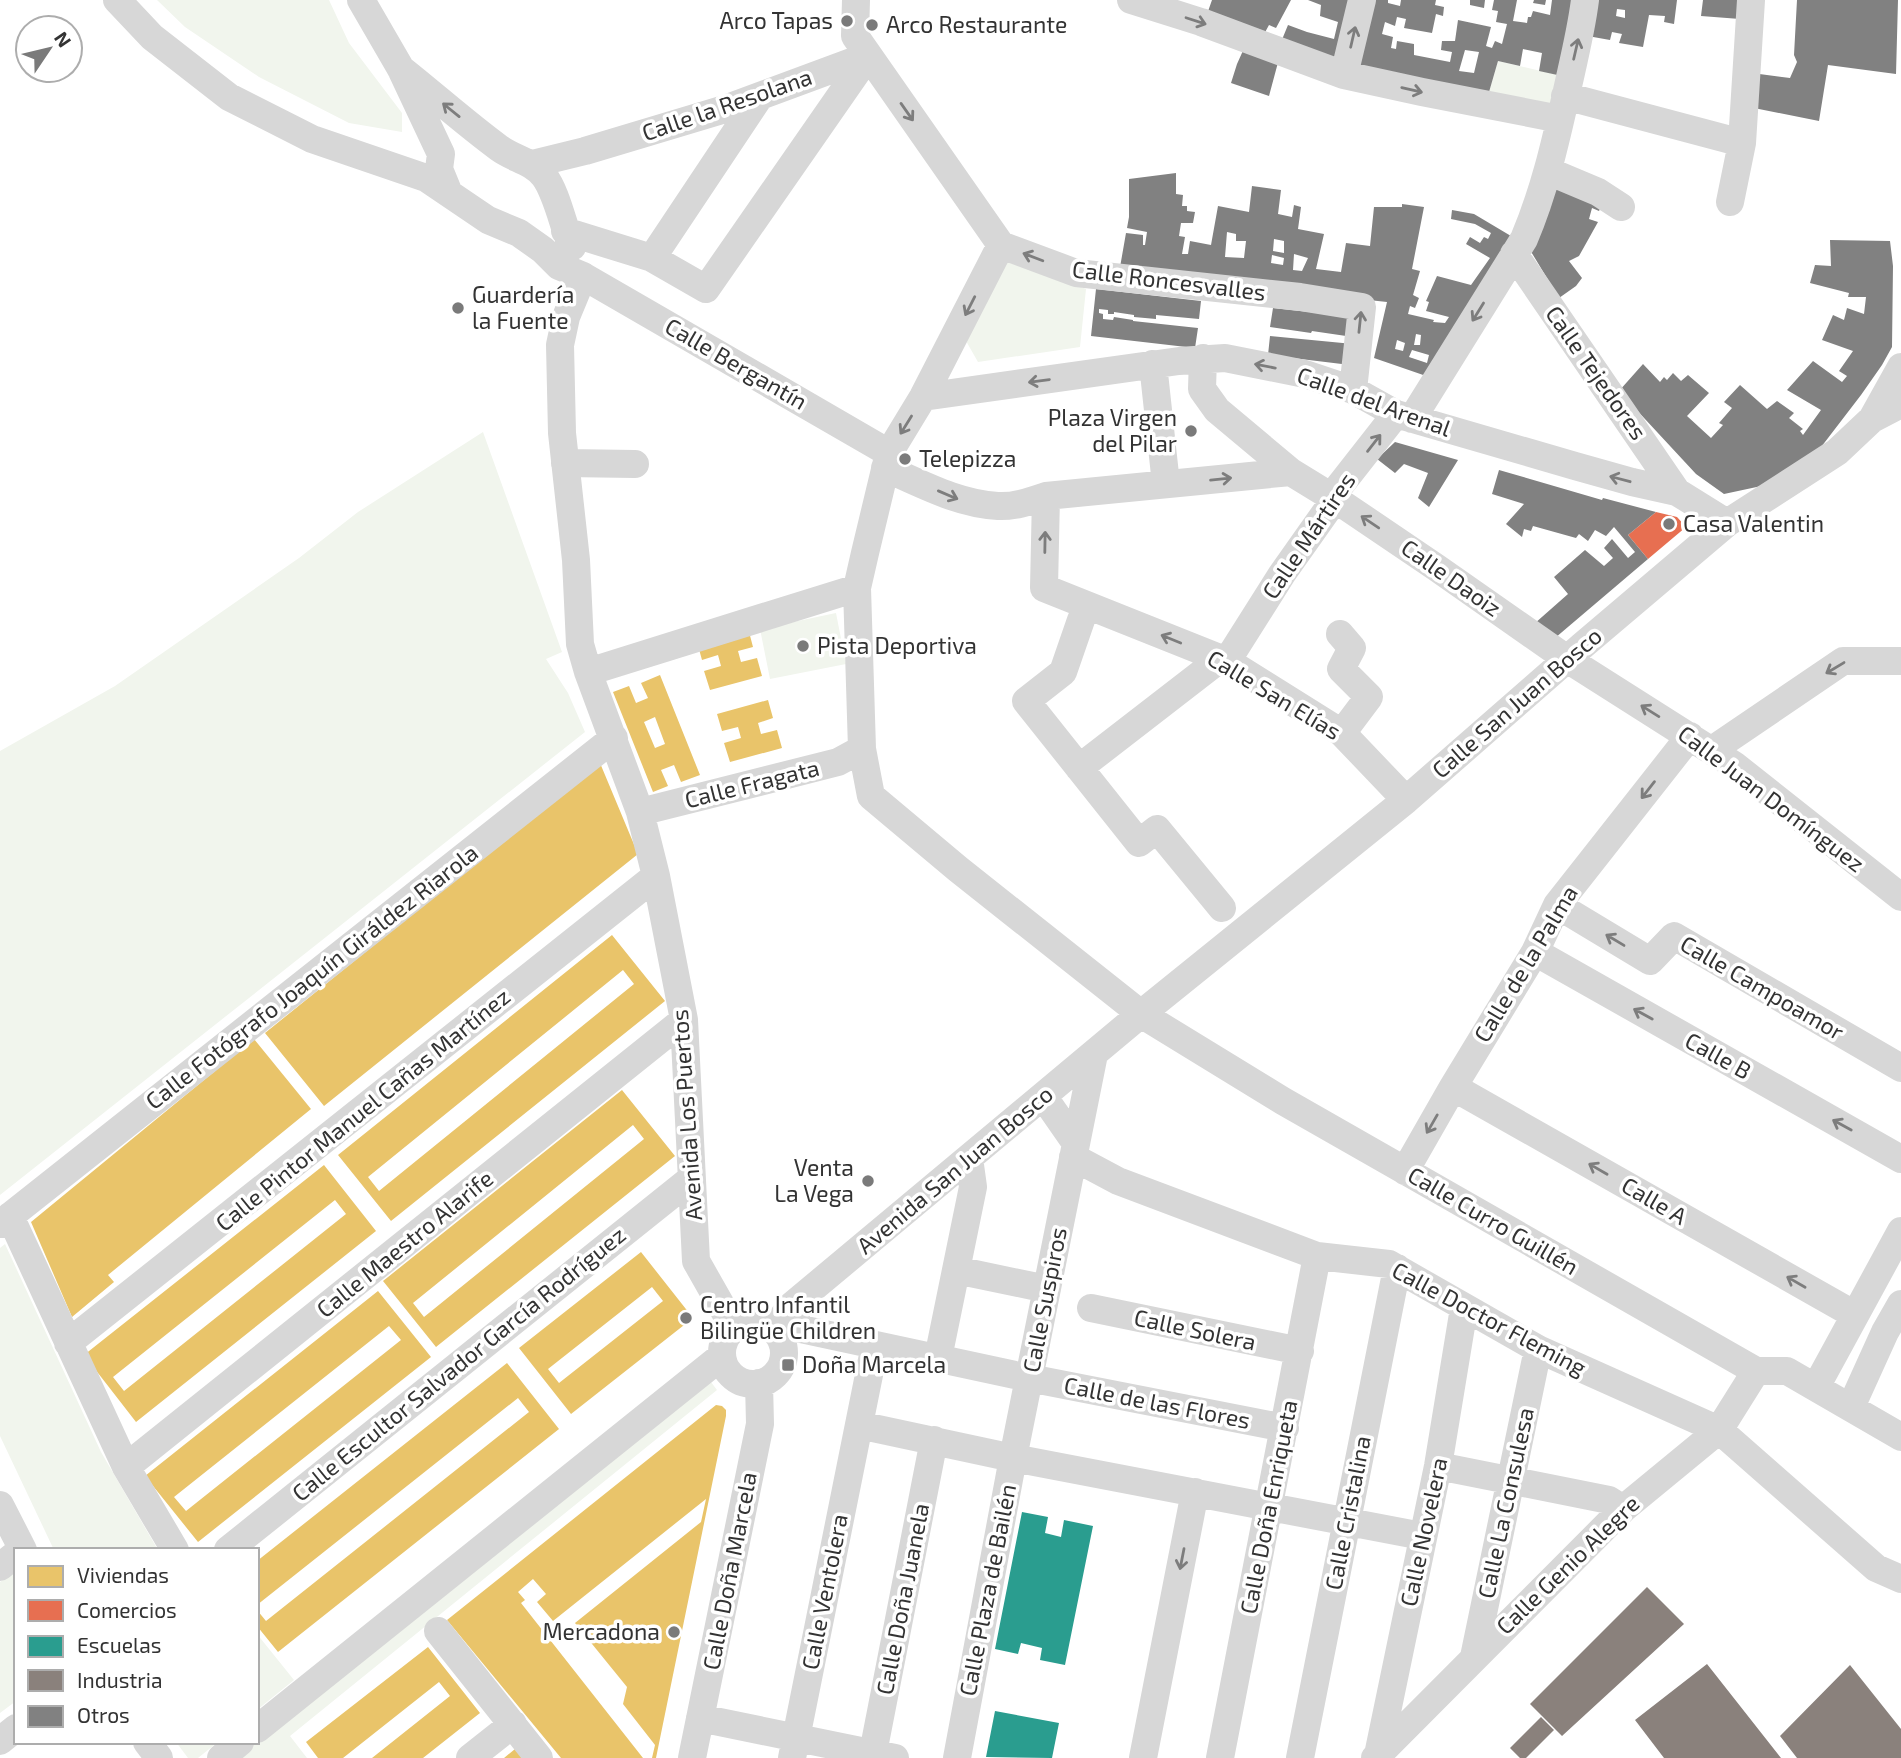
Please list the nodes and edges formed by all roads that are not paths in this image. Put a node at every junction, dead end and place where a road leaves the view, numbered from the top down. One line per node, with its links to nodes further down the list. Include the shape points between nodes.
1 (117, 0): 19 (street, Calle Bergantín, via 152,37 229,97 312,139)
2 (361, 0): 9 (street)
3 (856, 0): 8 (street, via 855,36)
4 (1131, 0): 10 (street, one-way to 10)
5 (1362, 0): 10 (street, one-way to 5)
6 (1585, 0): 12 (street, Calle Mártires, one-way to 6)
7 (1751, 0): 14 (street)
8 (868, 56): 11 (street, Calle la Resolana); 27 (street, one-way to 27); 29 (street, via 706,289)
9 (401, 69): 13 (street); 15 (street, one-way to 9)
10 (1344, 75): 12 (street, one-way to 12, via 1422,92)
11 (760, 96): 16 (street, Calle la Resolana); 29 (street)
12 (1563, 108): 14 (street); 21 (street, Calle Mártires)
13 (428, 128): 17 (street, via 428,144); 18 (street)
14 (1742, 143): 23 (street)
15 (501, 150): 18 (street, via 453,149); 20 (street)
16 (585, 151): 20 (street, Calle la Resolana); 25 (street)
17 (410, 155): 18 (street); 19 (street)
18 (441, 156): 22 (street, via 439,169)
19 (366, 157): 22 (street, Calle Bergantín, via 426,178)
20 (532, 164): 25 (street, via 545,177)
21 (1548, 171): 24 (street); 28 (street, Calle Mártires, via 1536,211)
22 (448, 191): 26 (street, Calle Bergantín, via 488,220)
23 (1730, 202)
24 (1621, 207)
25 (558, 210): 26 (street, via 538,230); 29 (street); 30 (street)
26 (519, 233): 30 (street, Calle Bergantín, via 559,266)
27 (1001, 245): 34 (street, Calle Roncesvalles, one-way to 27, via 1362,307 1076,273); 35 (street, Calle Curro Guillén, one-way to 35)
28 (1514, 254): 37 (street, Calle Mártires, one-way to 37); 44 (street, Calle Tejedores)
29 (652, 258)
30 (583, 276): 39 (street, Calle Bergantín); 40 (street, Avenida Los Puertos, via 560,345)
31 (1203, 358): 32 (street, Calle del Arenal); 34 (street, Calle del Arenal, one-way to 31, via 1306,374); 42 (street, Calle Daoiz, via 1202,389 1217,410)
32 (1153, 364): 35 (street, Calle del Arenal, one-way to 35); 43 (street)
33 (1901, 367): 38 (street)
34 (1353, 390): 37 (street, Calle del Arenal)
35 (923, 397): 39 (street, Calle Curro Guillén, one-way to 39)
36 (1901, 404): 38 (street, Calle San Juan Bosco)
37 (1404, 416): 44 (street, Calle del Arenal, one-way to 37, via 1574,467); 46 (street, Calle Mártires, one-way to 37, via 1338,488)
38 (1872, 419): 47 (street, Calle San Juan Bosco, via 1837,452)
39 (887, 460): 45 (street, Calle Bergantín, one-way to 45, via 961,500 1000,507); 48 (street, Calle Curro Guillén)
40 (565, 463): 41 (street); 54 (street, Avenida Los Puertos, via 580,644)
41 (635, 464)
42 (1291, 472): 43 (street, Calle Bergantín, one-way to 42); 46 (street, Calle Daoiz)
43 (1166, 484): 45 (street, Calle Bergantín)
44 (1677, 492): 47 (street, Calle del Arenal)
45 (1046, 496): 52 (street, Calle San Elías, one-way to 45, via 1044,588)
46 (1335, 499): 51 (street, Calle Daoiz, one-way to 46); 52 (street, Calle Mártires)
47 (1727, 523): 51 (street, Calle San Juan Bosco)
48 (857, 588): 54 (street); 58 (street, Calle Curro Guillén)
49 (1081, 620): 59 (street, via 1063,672 1026,701)
50 (1340, 634): 55 (street, via 1352,648 1341,669 1369,697)
51 (1567, 659): 57 (street, Calle Juan Domínguez, one-way to 51); 60 (street, Calle San Juan Bosco)
52 (1224, 660): 55 (street, Calle San Elías); 59 (street, Calle Mártires)
53 (1901, 661): 57 (street, Calle de la Palma, one-way to 57, via 1843,662)
54 (588, 672): 56 (street, Avenida Los Puertos)
55 (1342, 733): 60 (street, Calle San Elías)
56 (614, 738): 61 (street, Avenida Los Puertos); 78 (street, Calle Fotógrafo Joaquín Giráldez Riarola)
57 (1701, 743): 63 (street, Calle Juan Domínguez); 64 (street, Calle de la Palma, one-way to 64)
58 (862, 749): 61 (street, Calle Fragata, via 838,762); 67 (street, Calle Curro Guillén, via 871,796)
59 (1079, 768): 65 (street, via 1139,843 1157,829)
60 (1406, 800): 67 (street, Calle San Juan Bosco)
61 (640, 812): 62 (street, Avenida Los Puertos)
62 (656, 876): 68 (street, Avenida Los Puertos); 90 (street, Calle Pintor Manuel Cañas Martínez)
63 (1901, 897)
64 (1557, 905): 66 (street, Calle de la Palma); 70 (street, Calle Campoamor, one-way to 64, via 1674,936 1650,961)
65 (1222, 908)
66 (1535, 953): 71 (street, Calle de la Palma); 75 (street, Calle B, one-way to 66)
67 (1141, 1014): 69 (street, Avenida San Juan Bosco); 76 (street, Calle Curro Guillén)
68 (684, 1020): 77 (street, Avenida Los Puertos); 108 (street, Calle Maestro Alarife)
69 (1094, 1054): 72 (street, Avenida San Juan Bosco); 73 (street, Calle Suspiros)
70 (1901, 1068)
71 (1453, 1087): 76 (street, Calle de la Palma, one-way to 76); 87 (street, Calle A, one-way to 71)
72 (1043, 1096): 73 (street); 74 (street, Avenida San Juan Bosco)
73 (1074, 1150): 80 (street, Calle Doctor Fleming, via 1118,1181); 83 (street, Calle Suspiros)
74 (968, 1158): 82 (street, via 973,1187); 88 (street, Avenida San Juan Bosco)
75 (1901, 1159)
76 (1405, 1171): 96 (street, Calle Curro Guillén)
77 (691, 1179): 89 (street, Avenida Los Puertos, via 696,1261); 118 (street, Calle Escultor Salvador García Rodríguez)
78 (5, 1220): 90 (street)
79 (1901, 1231): 87 (street)
80 (1317, 1256): 81 (street, Calle Doctor Fleming); 93 (street, Calle Doña Enriqueta)
81 (1396, 1268): 86 (street, Calle Doctor Fleming); 114 (street, Calle Cristalina)
82 (956, 1270): 83 (street); 95 (street)
83 (1047, 1289): 97 (street, Calle Suspiros)
84 (1901, 1304): 100 (street)
85 (1091, 1308): 93 (street, Calle Solera)
86 (1464, 1308): 92 (street, Calle Doctor Fleming); 107 (street, Calle Novelera)
87 (1855, 1315): 99 (street)
88 (781, 1319): 89 (street); 91 (street, Calle de las Flores, via 802,1329); 98 (street, via 781,1366)
89 (734, 1328): 94 (street)
90 (68, 1343): 108 (street)
91 (875, 1345): 95 (street, Calle de las Flores); 101 (street, Calle Ventolera)
92 (1538, 1349): 103 (street, Calle Doctor Fleming); 109 (street, Calle La Consulesa)
93 (1300, 1351): 102 (street, Calle Doña Enriqueta)
94 (722, 1356): 98 (street, via 739,1381); 126 (street)
95 (938, 1358): 97 (street, Calle de las Flores)
96 (1756, 1371): 99 (street, Calle Curro Guillén, via 1787,1371); 103 (street, Calle Genio Alegre)
97 (1030, 1378): 102 (street, Calle de las Flores); 106 (street, Calle Suspiros)
98 (759, 1383): 124 (street, Calle Doña Marcela, via 760,1424)
99 (1815, 1387): 100 (street, Calle Curro Guillén)
100 (1851, 1407): 104 (street, Calle Curro Guillén)
101 (859, 1425): 105 (street); 130 (street, Calle Ventolera)
102 (1285, 1428): 112 (street, Calle Doña Enriqueta)
103 (1719, 1430): 113 (street, Calle Genio Alegre); 121 (street, Calle Doctor Fleming, via 1875,1568)
104 (1901, 1437)
105 (934, 1440): 106 (street); 131 (street, Calle Doña Juanela)
106 (1013, 1458): 110 (street, Calle Plaza de Bailén); 137 (street, Calle Plaza de Bailén)
107 (1438, 1466): 109 (street); 115 (street, Calle Novelera)
108 (126, 1467): 117 (street)
109 (1512, 1479): 113 (street, via 1609,1500); 123 (street, Calle La Consulesa)
110 (1195, 1492): 112 (street, Calle Plaza de Bailén); 138 (street, one-way to 138)
111 (0, 1504): 116 (street)
112 (1268, 1508): 114 (street, Calle Plaza de Bailén); 139 (street, Calle Doña Enriqueta)
113 (1623, 1509): 123 (street, Calle Genio Alegre)
114 (1347, 1521): 115 (street, Calle Plaza de Bailén); 140 (street, Calle Cristalina)
115 (1422, 1536): 132 (street, Calle Novelera)
116 (20, 1548)
117 (174, 1548)
118 (230, 1548)
119 (14, 1556): 120 (street)
120 (0, 1567)
121 (1901, 1579)
122 (438, 1632): 125 (street)
123 (1474, 1657): 132 (street, Calle Genio Alegre)
124 (700, 1718): 130 (street); 136 (street, Calle Doña Marcela)
125 (513, 1724): 134 (street); 135 (street)
126 (259, 1726)
127 (14, 1730): 128 (street)
128 (0, 1741)
129 (238, 1744): 133 (street)
130 (794, 1747): 131 (street)
131 (880, 1756)
132 (1376, 1757)
133 (220, 1758)
134 (470, 1758)
135 (539, 1758)
136 (692, 1758)
137 (957, 1758)
138 (1143, 1758)
139 (1220, 1758)
140 (1300, 1758)

